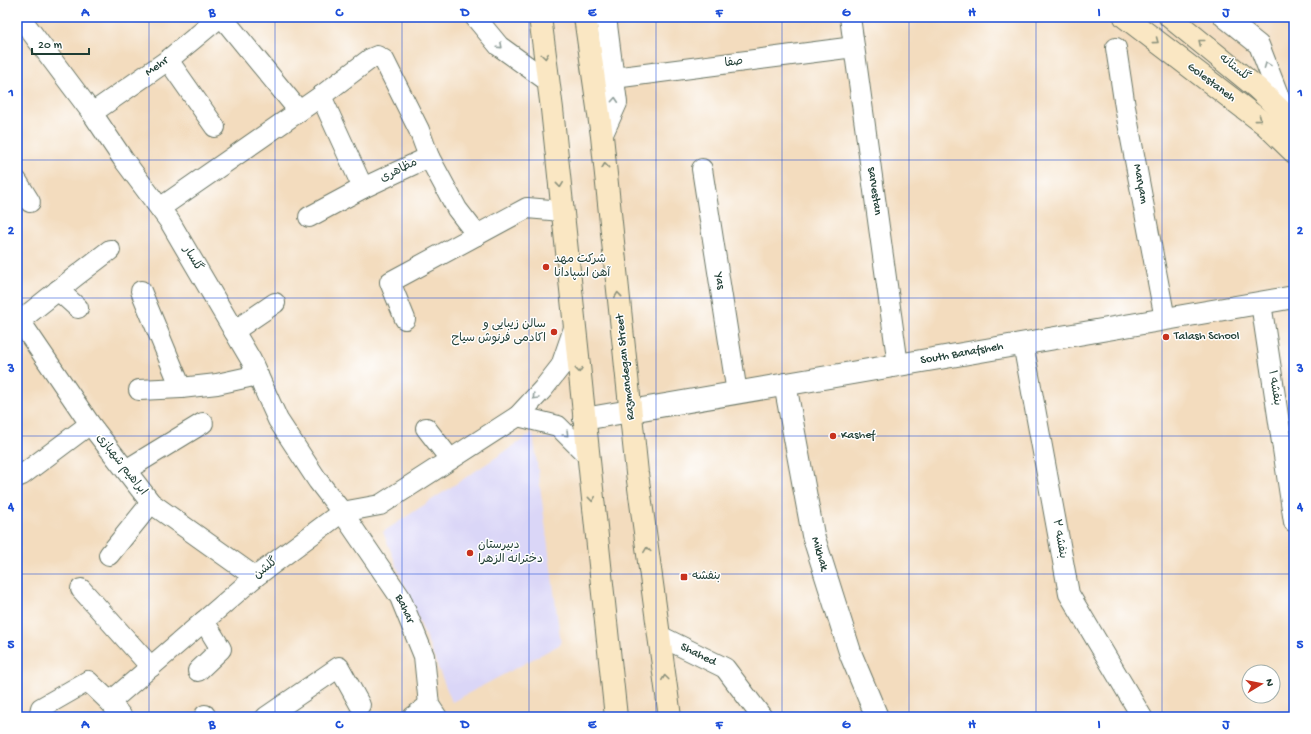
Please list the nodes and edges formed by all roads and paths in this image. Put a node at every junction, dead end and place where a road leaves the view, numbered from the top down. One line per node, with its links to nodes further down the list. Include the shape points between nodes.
1 (475, 17): 15 (street, one-way to 15, via 499,46)
2 (540, 17): 15 (main road, one-way to 15)
3 (585, 17): 21 (main road, Razmandegan Street)
4 (606, 17): 14 (street)
5 (850, 17): 11 (street, sarvestan)
6 (1170, 17): 19 (main road, گلستانه, one-way to 6, via 1257,88)
7 (1224, 17): 19 (street, one-way to 7, via 1259,45)
8 (216, 18): 13 (street, Mehr); 17 (street)
9 (1124, 18): 22 (main road, Golestaneh, one-way to 22, via 1266,125)
10 (20, 19): 18 (street, گلسار)
11 (854, 48): 14 (street, صفا); 45 (street, sarvestan)
12 (1116, 48): 40 (street, Maryam)
13 (168, 60): 18 (street, Mehr); 20 (street)
14 (614, 78): 21 (street, one-way to 14, via 617,103)
15 (548, 82): 29 (main road, one-way to 29)
16 (321, 96): 17 (street); 23 (street, via 377,56 384,60 419,130); 26 (street)
17 (299, 111): 28 (street)
18 (92, 113): 28 (street, گلسار)
19 (1290, 119)
20 (215, 127)
21 (602, 136): 51 (main road, Razmandegan Street, one-way to 21)
22 (1294, 152)
23 (429, 157): 26 (street, مظاهری); 31 (street, مظاهری, via 457,208)
24 (702, 169): 50 (street, Yas)
25 (17, 181): 27 (street)
26 (363, 188): 30 (street, مظاهری)
27 (30, 202)
28 (160, 208): 43 (street, گلسار)
29 (562, 211): 31 (street, via 527,208); 42 (main road)
30 (309, 217)
31 (477, 235): 39 (street, via 390,282)
32 (110, 250): 33 (street)
33 (58, 290): 38 (street); 41 (street)
34 (141, 291): 48 (street)
35 (1294, 297): 37 (street, South Banafsheh)
36 (274, 302): 43 (street)
37 (1261, 303): 40 (street, South Banafsheh); 63 (street, بنفشه ۱)
38 (78, 308)
39 (405, 319)
40 (1165, 319): 44 (street, South Banafsheh)
41 (18, 322): 55 (street, ابراهیم شهبازی)
42 (574, 328): 52 (street, گلشن, one-way to 52, via 561,366); 53 (main road, one-way to 53)
43 (234, 331): 46 (street, گلسار)
44 (1023, 343): 45 (street, South Banafsheh); 81 (street, بنفشه ۲, via 1069,594)
45 (898, 365): 47 (street, South Banafsheh)
46 (258, 375): 48 (street, via 217,384); 62 (street, گلسار, via 278,420)
47 (785, 384): 50 (street, South Banafsheh); 80 (street, Mikhak, via 813,535 851,655)
48 (181, 388): 49 (street)
49 (139, 390)
50 (737, 393): 51 (street, South Banafsheh)
51 (630, 411): 53 (street, South Banafsheh); 68 (main road, Razmandegan Street, one-way to 51)
52 (518, 416): 57 (street, one-way to 57, via 558,426); 58 (street, گلشن)
53 (584, 419): 57 (main road)
54 (202, 423): 59 (street)
55 (90, 424): 59 (street, ابراهیم شهبازی); 60 (street, via 22,476)
56 (426, 428): 58 (street)
57 (588, 456): 77 (main road, one-way to 77)
58 (450, 459): 62 (street, گلشن, via 380,505)
59 (126, 470): 61 (street, ابراهیم شهبازی)
60 (17, 477)
61 (151, 503): 64 (street); 65 (street, ابراهیم شهبازی)
62 (342, 512): 65 (street, گلشن); 73 (street, Bahar, via 400,597 424,656)
63 (1294, 522)
64 (109, 555)
65 (255, 577): 67 (street, گلشن)
66 (82, 589): 69 (street)
67 (204, 621): 69 (street, گلشن); 70 (street, via 222,649)
68 (660, 636): 78 (main road, Razmandegan Street, one-way to 68); 79 (street, Shahed, via 725,668)
69 (151, 667): 72 (street, گلشن)
70 (198, 671)
71 (360, 705): 75 (street, via 339,667)
72 (116, 710): 74 (street, گلشن, via 88,681 41,708)
73 (433, 711): 76 (street)
74 (39, 717)
75 (266, 717)
76 (413, 717)
77 (616, 717)
78 (670, 717)
79 (762, 717)
80 (877, 717)
81 (1142, 717)

